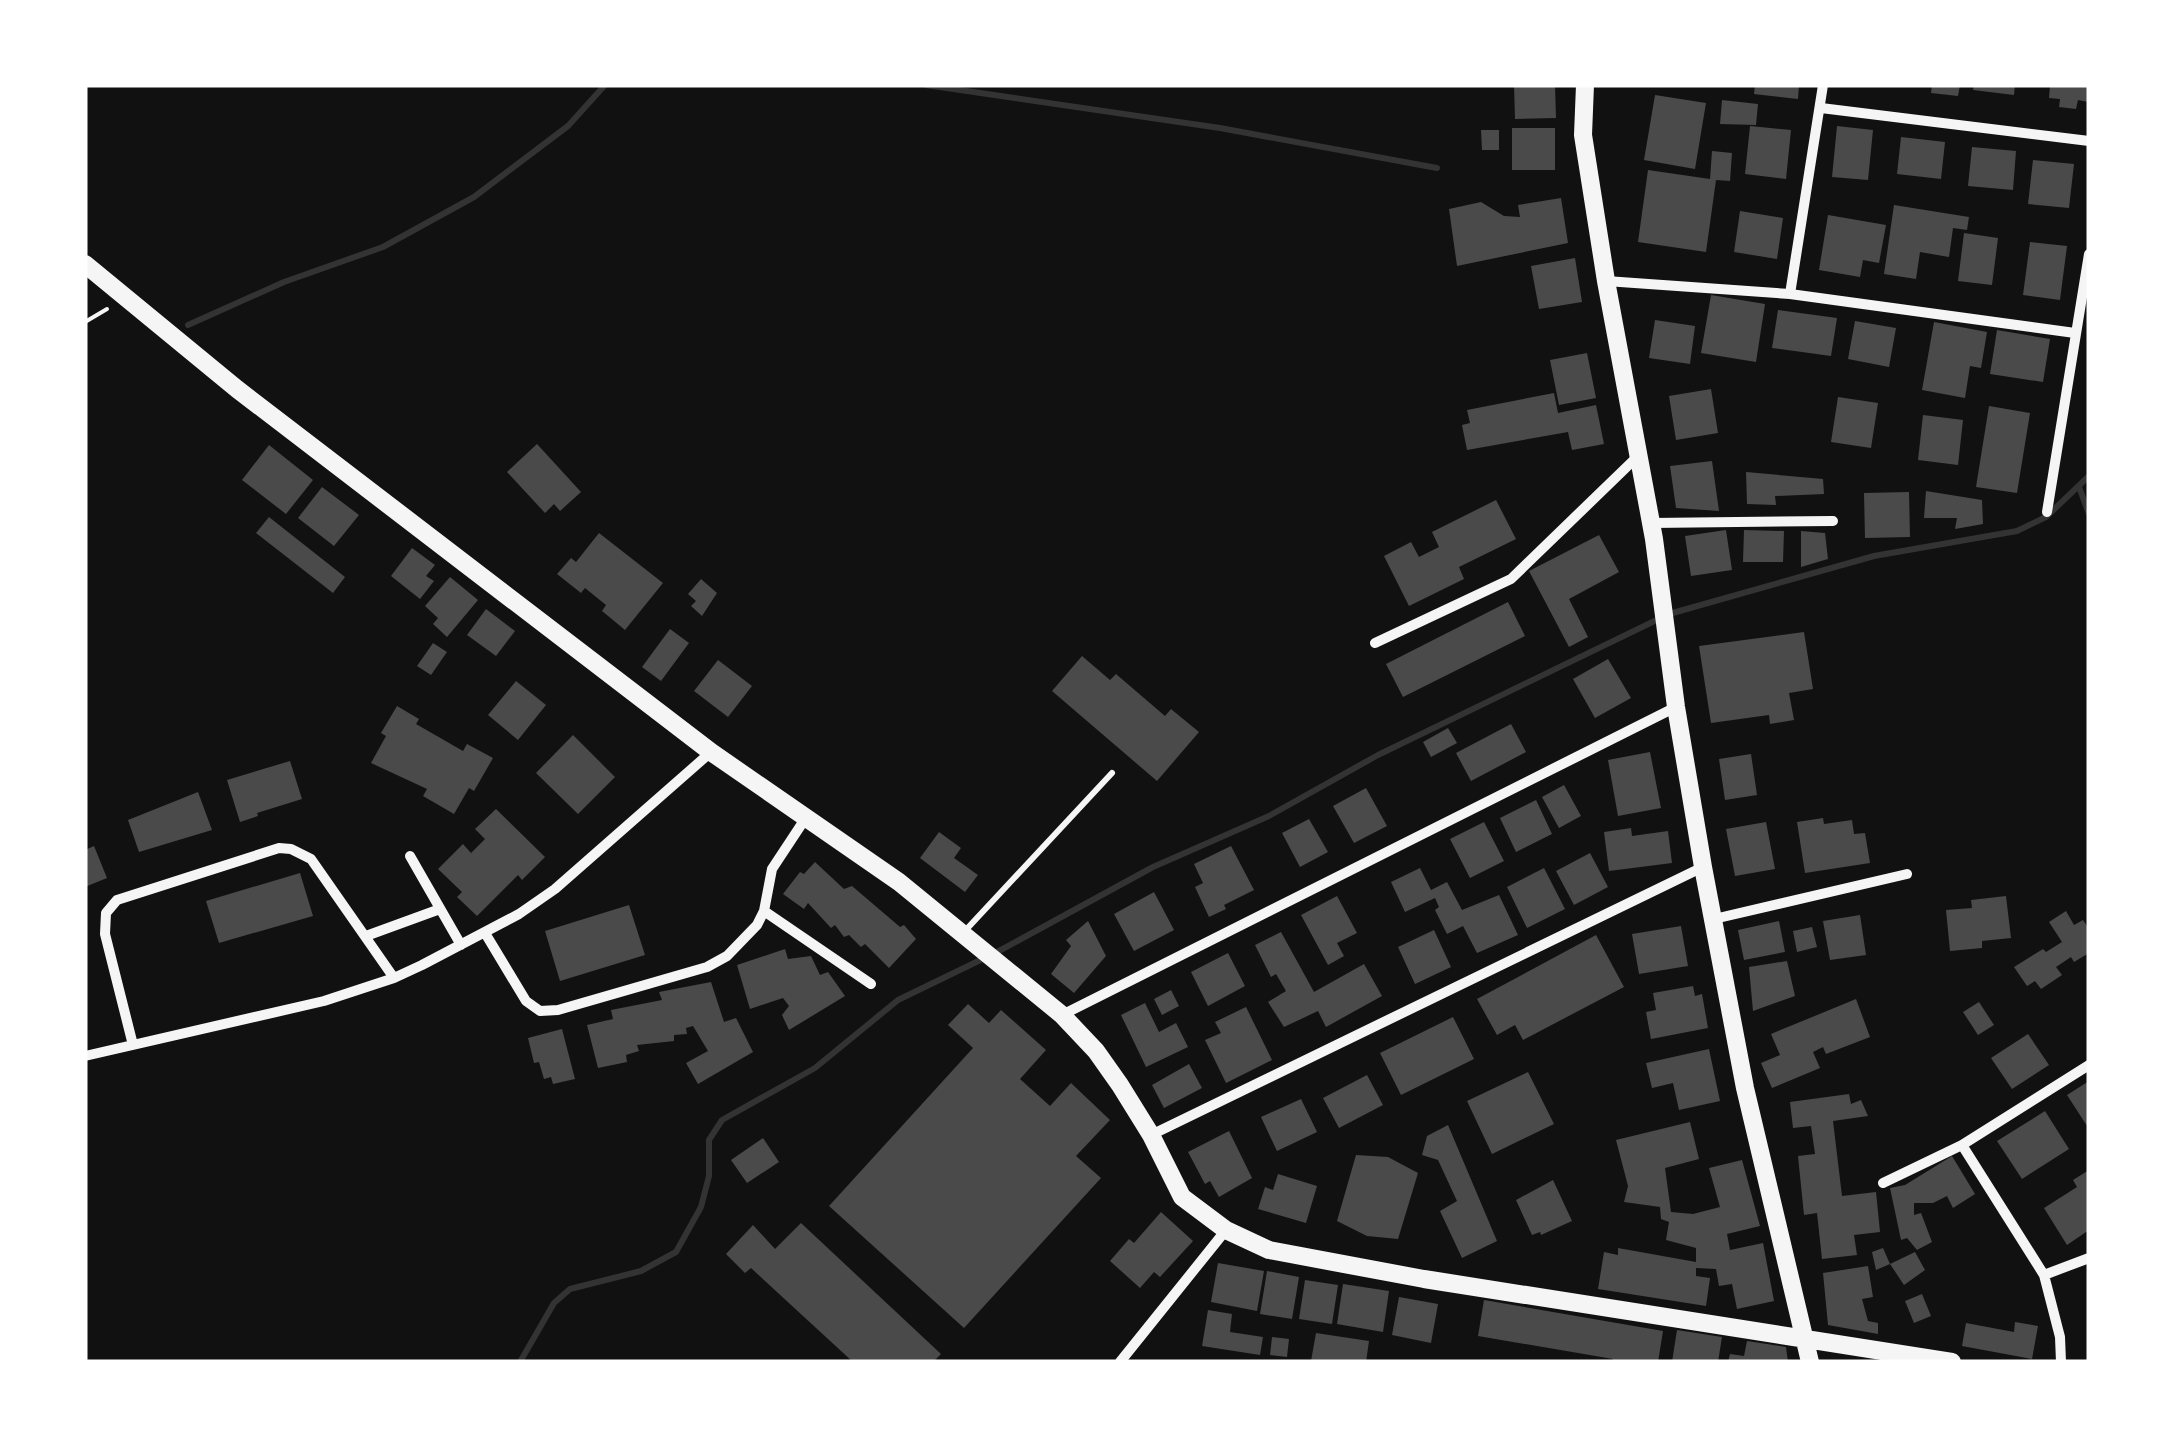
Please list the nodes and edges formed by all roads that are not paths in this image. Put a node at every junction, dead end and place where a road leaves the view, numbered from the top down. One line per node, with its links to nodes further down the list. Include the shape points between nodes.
1 (1585, 85): 7 (street, via 1583,136)
2 (1823, 85): 3 (street)
3 (1821, 108): 4 (street); 8 (street)
4 (2089, 141)
5 (2089, 254): 9 (street)
6 (85, 264): 16 (street, via 236,389)
7 (1606, 281): 8 (street); 10 (street)
8 (1790, 294): 9 (street)
9 (2075, 332): 11 (street)
10 (1638, 455): 13 (street); 14 (street, via 1510,579)
11 (2047, 512)
12 (1833, 520): 13 (street)
13 (1651, 523): 15 (street)
14 (1375, 643)
15 (1676, 708): 20 (street); 31 (street)
16 (711, 752): 18 (street); 25 (street, via 555,889)
17 (1112, 773): 27 (lane)
18 (805, 819): 23 (street, via 772,868); 27 (street)
19 (410, 856): 22 (street)
20 (1704, 868): 24 (street); 35 (street)
21 (1907, 874): 24 (street)
22 (440, 908): 26 (street); 28 (street)
23 (764, 911): 25 (street, via 728,956 708,967 558,1010 540,1011 526,1001); 30 (street)
24 (1714, 918): 41 (street, via 1745,1088)
25 (485, 933): 28 (street)
26 (366, 936): 29 (street); 32 (street, via 322,871 290,848 117,900 106,913 104,934)
27 (967, 939): 31 (street)
28 (460, 945): 29 (street)
29 (394, 978): 32 (street)
30 (872, 984)
31 (1062, 1015): 35 (street, via 1096,1050)
32 (134, 1045): 33 (street)
33 (85, 1056)
34 (2089, 1065): 36 (street)
35 (1151, 1135): 38 (street, via 1182,1196)
36 (1962, 1146): 37 (street); 40 (street)
37 (1883, 1183)
38 (1226, 1230): 41 (street, via 1269,1250); 42 (street)
39 (2089, 1258): 40 (street)
40 (2044, 1275): 45 (street)
41 (1807, 1341): 43 (street); 44 (street)
42 (1120, 1362)
43 (1810, 1362)
44 (1952, 1362)
45 (2061, 1362)

